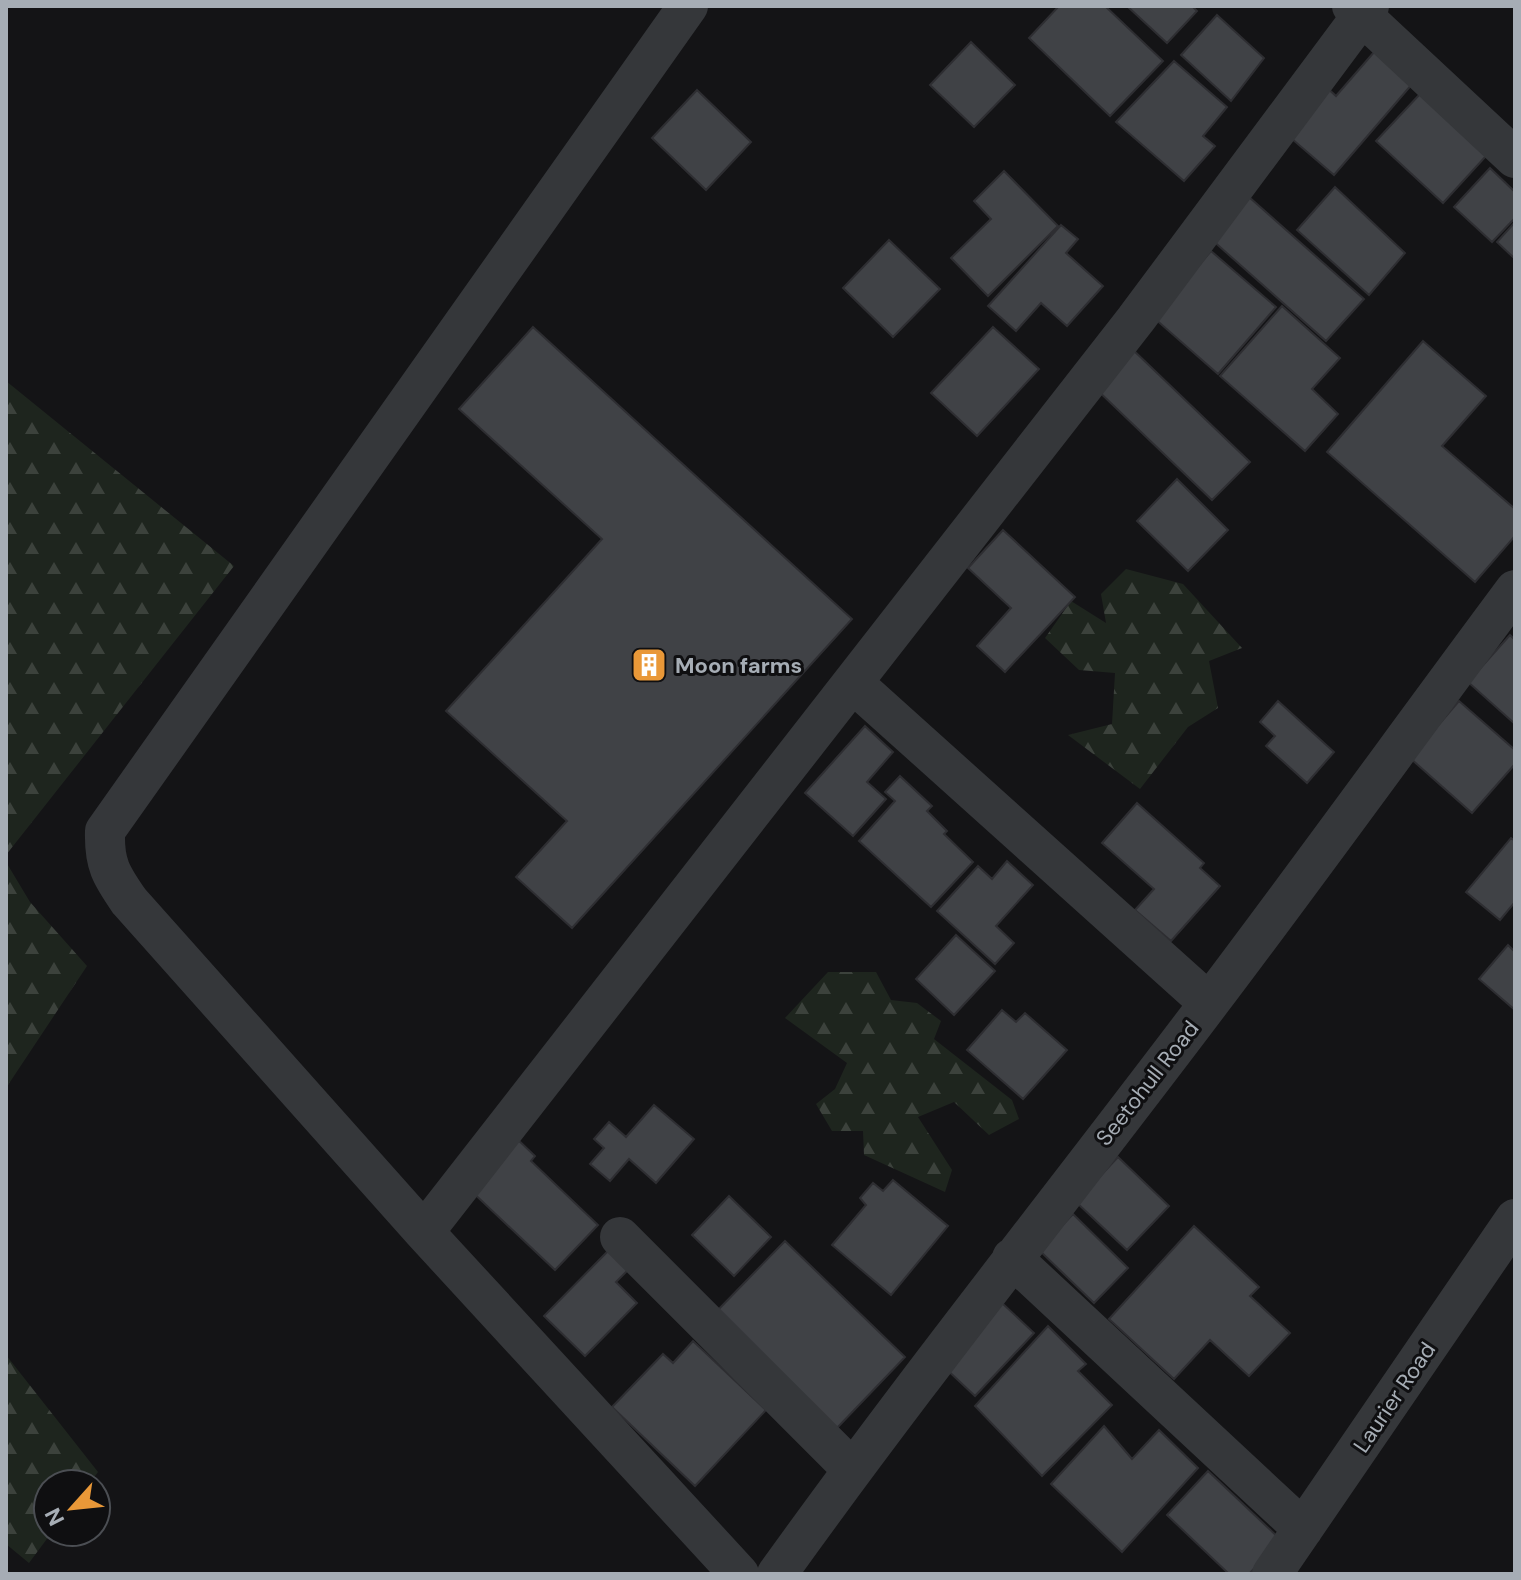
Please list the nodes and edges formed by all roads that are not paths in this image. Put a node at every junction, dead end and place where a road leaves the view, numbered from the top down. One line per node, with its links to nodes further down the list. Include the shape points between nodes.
1 (688, 6): 8 (street, via 105,831 110,874 129,901)
2 (1361, 9): 3 (street); 5 (street, via 1136,319)
3 (1515, 158)
4 (1515, 590): 6 (street, Seetohull Road)
5 (854, 684): 6 (street); 8 (street)
6 (1209, 1003): 10 (street, Seetohull Road)
7 (1515, 1219): 12 (street, Laurier Road)
8 (424, 1232): 13 (street)
9 (620, 1237): 11 (street)
10 (1012, 1258): 11 (street, Seetohull Road); 12 (street)
11 (852, 1469): 14 (street, Seetohull Road)
12 (1303, 1529): 15 (street, Laurier Road)
13 (739, 1574)
14 (777, 1574)
15 (1272, 1574)

